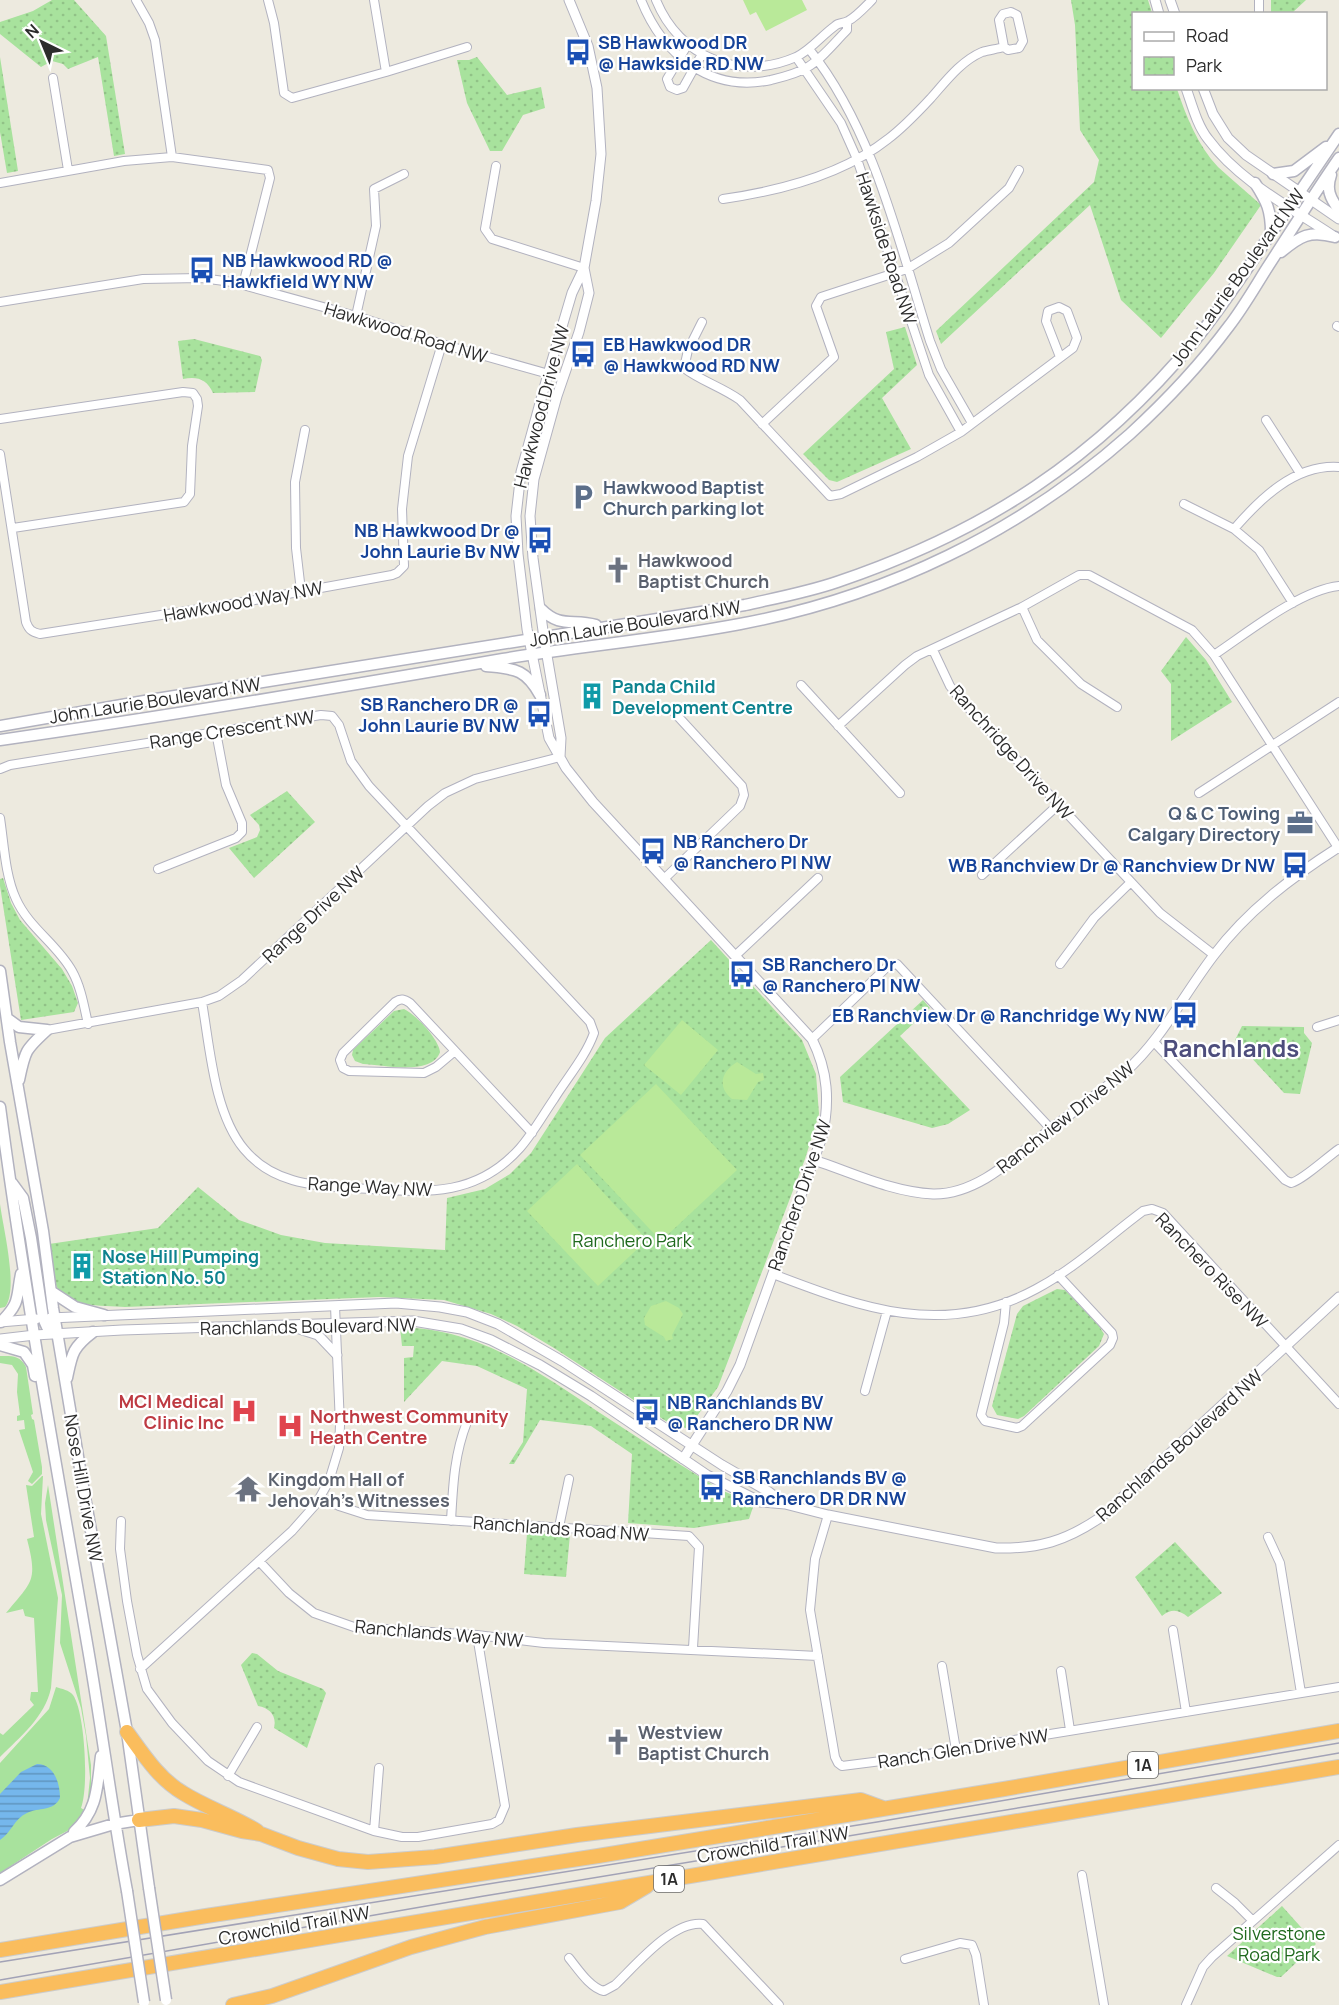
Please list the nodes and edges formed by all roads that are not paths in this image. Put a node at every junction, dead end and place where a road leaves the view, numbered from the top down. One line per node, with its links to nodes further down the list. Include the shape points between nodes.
1 (135, 0): 25 (street, via 155,40)
2 (268, 0): 19 (street, via 284,93 292,98)
3 (374, 0): 19 (street)
4 (569, 0): 45 (street, Hawkwood Drive NW, via 588,46 597,88 601,154)
5 (641, 0): 15 (street, via 658,33)
6 (656, 0): 9 (street, via 676,33)
7 (872, 0): 8 (street)
8 (847, 22): 12 (street, via 837,23); 16 (street, via 847,30)
9 (688, 44): 13 (street); 15 (street)
10 (467, 47): 19 (street)
11 (1004, 47): 11 (street, via 1019,48 1023,41 1017,15 1011,12 999,20); 24 (street, via 982,52 962,64 888,139)
12 (808, 50): 14 (street); 16 (street, Hawkside Road NW)
13 (702, 54): 14 (street, via 730,66 750,68 772,66); 17 (street)
14 (796, 57): 18 (street, Hawkside Road NW)
15 (679, 58): 17 (street); 17 (street, via 667,79 673,89 683,88)
16 (818, 61): 18 (street); 24 (street, Hawkside Road NW)
17 (694, 68): 18 (street, via 741,83 771,80)
18 (804, 69): 26 (street, Hawkside Road NW, via 841,123)
19 (386, 72)
20 (53, 78): 30 (street)
21 (1187, 90): 34 (street, via 1207,138)
22 (1204, 90): 32 (street, via 1228,138)
23 (1337, 137): 32 (main road, via 1303,166); 35 (main road, John Laurie Boulevard NW)
24 (869, 151): 26 (street); 46 (street, Hawkside Road NW)
25 (172, 157): 30 (street); 48 (street, via 268,170 270,178)
26 (857, 159): 36 (street, via 760,194); 47 (street, Hawkside Road NW)
27 (1337, 161): 37 (main road, John Laurie Boulevard NW); 39 (main road, via 1328,189)
28 (496, 166): 45 (street, via 485,229 492,239)
29 (1019, 170): 46 (street, via 1009,188 949,243)
30 (68, 171): 33 (street)
31 (404, 174): 50 (street, via 374,189 376,226)
32 (1273, 174): 35 (street)
33 (0, 183)
34 (1255, 183): 38 (street); 42 (main road, via 1271,213)
35 (1300, 194): 37 (street); 38 (main road, John Laurie Boulevard NW)
36 (723, 199)
37 (1311, 201): 40 (main road, John Laurie Boulevard NW); 41 (street)
38 (1290, 207): 40 (street); 42 (main road, John Laurie Boulevard NW)
39 (1339, 210)
40 (1302, 215): 43 (street); 44 (main road, John Laurie Boulevard NW)
41 (1339, 219)
42 (1271, 233): 75 (main road, John Laurie Boulevard NW, via 1198,337 1162,378 1088,448 1005,507 924,548 836,582 745,605)
43 (1337, 238): 44 (main road, via 1318,233 1307,235)
44 (1272, 261): 79 (main road, John Laurie Boulevard NW, via 1225,332 1171,395 1139,425 1058,492 965,548 874,587 785,614)
45 (584, 268): 54 (street, Hawkwood Drive NW, via 572,292); 55 (street, Hawkwood Drive NW, via 589,292)
46 (908, 269): 47 (street); 58 (street, Hawkside Road NW, via 941,369)
47 (895, 274): 59 (street, via 821,297 816,306 834,357); 61 (street, Hawkside Road NW, via 929,375)
48 (243, 285): 49 (street, Hawkwood Road NW, via 201,278 143,279); 50 (street, Hawkwood Road NW)
49 (0, 302)
50 (356, 316): 52 (street, Hawkwood Road NW)
51 (702, 322): 59 (street, via 684,368 740,400)
52 (441, 344): 54 (street, Hawkwood Road NW); 71 (street, Hawkwood Way NW, via 408,456 402,509 404,566 392,575)
53 (1060, 357): 53 (street, via 1073,348 1077,338 1067,312 1059,307 1048,310 1046,321); 58 (street)
54 (548, 374): 55 (street, Hawkwood Road NW); 66 (street, Hawkwood Drive NW, via 521,472)
55 (563, 378): 67 (street, Hawkwood Drive NW, via 534,479)
56 (0, 419): 68 (street, via 183,392 193,393 198,399 190,494 183,502)
57 (1266, 420): 64 (street)
58 (972, 423): 61 (street)
59 (762, 424): 61 (street, via 830,496 917,457)
60 (305, 430): 71 (street, via 295,482)
61 (961, 432)
62 (0, 454): 68 (street, Hawkwood Way NW)
63 (1339, 467): 64 (street)
64 (1300, 473): 69 (street, via 1253,507)
65 (1184, 504): 69 (street)
66 (516, 516): 67 (street); 77 (street, Hawkwood Drive NW)
67 (530, 516): 74 (street, Hawkwood Drive NW)
68 (12, 528): 71 (street, Hawkwood Way NW, via 26,622 28,628 40,634)
69 (1234, 529): 72 (street, via 1259,550)
70 (1339, 586): 72 (street, via 1319,590)
71 (301, 591)
72 (1293, 603): 81 (street)
73 (1022, 607): 78 (street); 81 (street, via 1079,574 1089,575 1192,630); 86 (street, via 1037,640 1081,684)
74 (541, 609): 75 (main road, via 554,620); 76 (street, Hawkwood Drive NW)
75 (602, 627): 76 (main road, John Laurie Boulevard NW)
76 (544, 638): 77 (main road, John Laurie Boulevard NW); 79 (street, Hawkwood Drive NW)
77 (531, 640): 80 (street, Hawkwood Drive NW); 89 (main road, John Laurie Boulevard NW)
78 (933, 650): 91 (street, via 905,665); 99 (street, Ranchridge Drive NW, via 960,699)
79 (547, 653): 80 (main road, John Laurie Boulevard NW); 95 (street, via 561,738)
80 (533, 654): 82 (main road, John Laurie Boulevard NW); 84 (street, Ranchero Drive NW)
81 (1214, 655): 94 (street)
82 (474, 664): 84 (main road, via 520,671 529,677); 93 (main road, John Laurie Boulevard NW)
83 (801, 685): 91 (street)
84 (540, 695): 95 (street, Ranchero Drive NW, via 549,738)
85 (1339, 702): 94 (street)
86 (1117, 707)
87 (672, 710): 106 (street, via 742,786 744,795 740,806)
88 (0, 718): 89 (main road)
89 (41, 718): 90 (main road, John Laurie Boulevard NW)
90 (0, 726)
91 (838, 726): 97 (street)
92 (216, 732): 96 (street, Range Crescent NW); 101 (street, Range Crescent NW, via 332,716 360,774); 103 (street, via 226,785 242,832 236,838)
93 (0, 741)
94 (1271, 745): 98 (street); 102 (street)
95 (560, 758): 101 (street, Range Drive NW, via 463,783 445,793); 106 (street, Ranchero Drive NW, via 593,802)
96 (0, 769)
97 (900, 793)
98 (1199, 793)
99 (1059, 804): 104 (street); 107 (street, Ranchridge Drive NW)
100 (0, 818): 115 (street, via 16,900 33,927 72,971)
101 (407, 826): 112 (street, Range Drive NW, via 242,980); 125 (street, Range Way NW, via 593,1027 592,1038)
102 (1339, 848): 109 (street, Ranchview Drive NW, via 1266,899)
103 (158, 869)
104 (982, 876)
105 (818, 878): 108 (street)
106 (664, 879): 108 (street, Ranchero Drive NW)
107 (1131, 882): 109 (street, Ranchridge Drive NW, via 1160,913); 110 (street, via 1094,918)
108 (736, 955): 119 (street, Ranchero Drive NW)
109 (1214, 955): 120 (street, Ranchview Drive NW)
110 (1060, 964)
111 (0, 971): 113 (main road, Nose Hill Drive NW)
112 (202, 1002): 115 (street, Range Drive NW); 125 (street, Range Way NW, via 219,1100 231,1129 252,1158 280,1177 317,1186 448,1189 484,1178 510,1158)
113 (8, 1019): 117 (main road, via 19,1027); 118 (main road, Nose Hill Drive NW)
114 (1339, 1020): 116 (street)
115 (88, 1024): 117 (street, Range Drive NW)
116 (1317, 1027)
117 (47, 1030): 122 (main road, via 29,1046)
118 (5, 1034): 122 (main road, Nose Hill Drive NW)
119 (812, 1039): 124 (street, via 888,966 897,964); 127 (street, Ranchero Drive NW, via 822,1064 828,1103)
120 (1154, 1042): 124 (street, Ranchview Drive NW, via 1125,1072); 126 (street, via 1285,1180 1302,1178)
121 (455, 1051): 121 (street, via 410,1003 399,999 340,1060 349,1071 414,1074 432,1070); 125 (street)
122 (17, 1086): 132 (main road, Nose Hill Drive NW)
123 (0, 1107): 128 (main road, Nose Hill Drive NW)
124 (1051, 1129): 127 (street, Ranchview Drive NW, via 991,1174 945,1193 906,1191)
125 (532, 1133)
126 (1339, 1149)
127 (814, 1160): 130 (street, Ranchero Drive NW)
128 (10, 1181): 129 (main road, Nose Hill Drive NW); 139 (main road, via 23,1198 32,1238)
129 (22, 1268): 139 (main road, Nose Hill Drive NW); 140 (main road, via 18,1299)
130 (773, 1274): 136 (street, Ranchero Rise NW, via 831,1296); 155 (street, Ranchero Drive NW, via 735,1376)
131 (1058, 1275): 134 (street, Ranchero Rise NW, via 1036,1290); 134 (street, via 1113,1338 1017,1428 987,1422 981,1415); 148 (street, Ranchero Rise NW, via 1143,1211 1152,1209 1163,1214)
132 (52, 1292): 137 (main road, via 75,1307); 138 (main road, Nose Hill Drive NW)
133 (1339, 1297): 148 (street, Ranchlands Boulevard NW)
134 (1006, 1302): 136 (street, Ranchero Rise NW, via 947,1314)
135 (334, 1306): 137 (street, Ranchlands Boulevard NW); 141 (street); 155 (street, Ranchlands Boulevard NW, via 396,1303 440,1307 498,1324)
136 (887, 1311): 151 (street)
137 (104, 1315): 138 (street, Ranchlands Boulevard NW)
138 (55, 1318): 139 (street, Ranchlands Boulevard NW); 144 (main road, Nose Hill Drive NW)
139 (38, 1319): 140 (street, Ranchlands Boulevard NW); 144 (main road); 145 (main road, Nose Hill Drive NW)
140 (1, 1322)
141 (336, 1322): 142 (street, Ranchlands Boulevard NW); 149 (street); 156 (street, Ranchlands Boulevard NW, via 413,1321 460,1329 491,1340 591,1396)
142 (285, 1325): 143 (street, Ranchlands Boulevard NW); 149 (street, via 318,1335)
143 (93, 1332): 144 (street, Ranchlands Boulevard NW); 150 (main road, via 77,1345)
144 (58, 1333): 145 (street, Ranchlands Boulevard NW); 150 (main road, Nose Hill Drive NW)
145 (35, 1335): 146 (street, Ranchlands Boulevard NW); 152 (main road, Nose Hill Drive NW)
146 (0, 1339)
147 (0, 1345): 152 (main road, via 24,1352)
148 (1286, 1347): 153 (street); 160 (street, Ranchlands Boulevard NW, via 1119,1503 1081,1531 1055,1542 1023,1549 996,1548)
149 (337, 1355): 158 (street, via 339,1448)
150 (66, 1384): 179 (main road, Nose Hill Drive NW)
151 (865, 1391)
152 (47, 1403): 180 (main road, Nose Hill Drive NW)
153 (1339, 1404)
154 (467, 1422): 162 (street, via 454,1466)
155 (692, 1445): 156 (street, Ranchero Drive NW); 159 (street, Ranchlands Boulevard NW)
156 (683, 1459): 159 (street, Ranchlands Boulevard NW, via 740,1493 761,1502)
157 (569, 1479): 163 (street)
158 (320, 1497): 162 (street, Ranchlands Road NW, via 367,1515); 165 (street, via 303,1520)
159 (785, 1504): 160 (street, Ranchlands Boulevard NW)
160 (828, 1515): 169 (street, Ranch Glen Drive NW, via 815,1559 810,1598)
161 (122, 1521): 171 (street, via 120,1549)
162 (451, 1521): 163 (street, Ranchlands Road NW)
163 (559, 1527): 168 (street, Ranchlands Road NW, via 693,1538 699,1547)
164 (1268, 1537): 174 (street, via 1280,1563)
165 (259, 1561): 167 (street, Ranchlands Way NW, via 300,1603 324,1618 378,1630); 171 (street)
166 (1173, 1630): 175 (street)
167 (477, 1635): 168 (street, Ranchlands Way NW, via 544,1643); 188 (street, via 505,1806 499,1820 418,1837)
168 (693, 1648): 169 (street, Ranchlands Way NW)
169 (818, 1656): 181 (street, Ranch Glen Drive NW, via 835,1756 840,1765)
170 (942, 1666): 181 (street)
171 (140, 1670): 184 (street, via 147,1689 172,1723)
172 (1061, 1671): 177 (street)
173 (1339, 1687): 174 (street, Ranch Glen Drive NW)
174 (1301, 1693): 175 (street, Ranch Glen Drive NW)
175 (1186, 1712): 177 (street, Ranch Glen Drive NW)
176 (257, 1727): 184 (street)
177 (1070, 1730): 181 (street, Ranch Glen Drive NW)
178 (1339, 1731): 185 (highway, Crowchild Trail NW / 1A)
179 (127, 1732): 186 (main road, Nose Hill Drive NW); 189 (highway, via 154,1769 182,1793)
180 (103, 1743): 187 (main road, Nose Hill Drive NW); 190 (main road, via 91,1812)
181 (956, 1750)
182 (1339, 1767): 194 (highway, Crowchild Trail NW / 1A)
183 (379, 1768): 188 (street)
184 (228, 1776): 188 (street)
185 (885, 1808): 189 (highway, via 861,1800 577,1834 435,1857 368,1862 338,1859); 197 (highway, Crowchild Trail NW / 1A)
186 (139, 1820): 187 (main road); 189 (highway, via 174,1816); 202 (main road, Nose Hill Drive NW, bridge)
187 (114, 1824): 190 (main road); 203 (main road, Nose Hill Drive NW, bridge)
188 (374, 1831)
189 (261, 1834)
190 (70, 1837): 193 (main road)
191 (1339, 1845): 196 (street)
192 (1082, 1875): 208 (street)
193 (0, 1880)
194 (654, 1882): 200 (highway, Crowchild Trail NW / 1A); 201 (highway, via 620,1902 485,1927 411,1947)
195 (1216, 1888): 196 (street)
196 (1252, 1920): 209 (street, via 1203,1967)
197 (0, 1950)
198 (569, 1958): 206 (street, via 604,1992 674,1930 703,1924)
199 (905, 1959): 207 (street, via 969,1943 976,1955)
200 (0, 1992)
201 (272, 1996): 204 (highway); 205 (highway)
202 (167, 2002)
203 (144, 2003)
204 (233, 2005)
205 (258, 2005)
206 (779, 2005)
207 (984, 2005)
208 (1104, 2005)
209 (1186, 2005)

